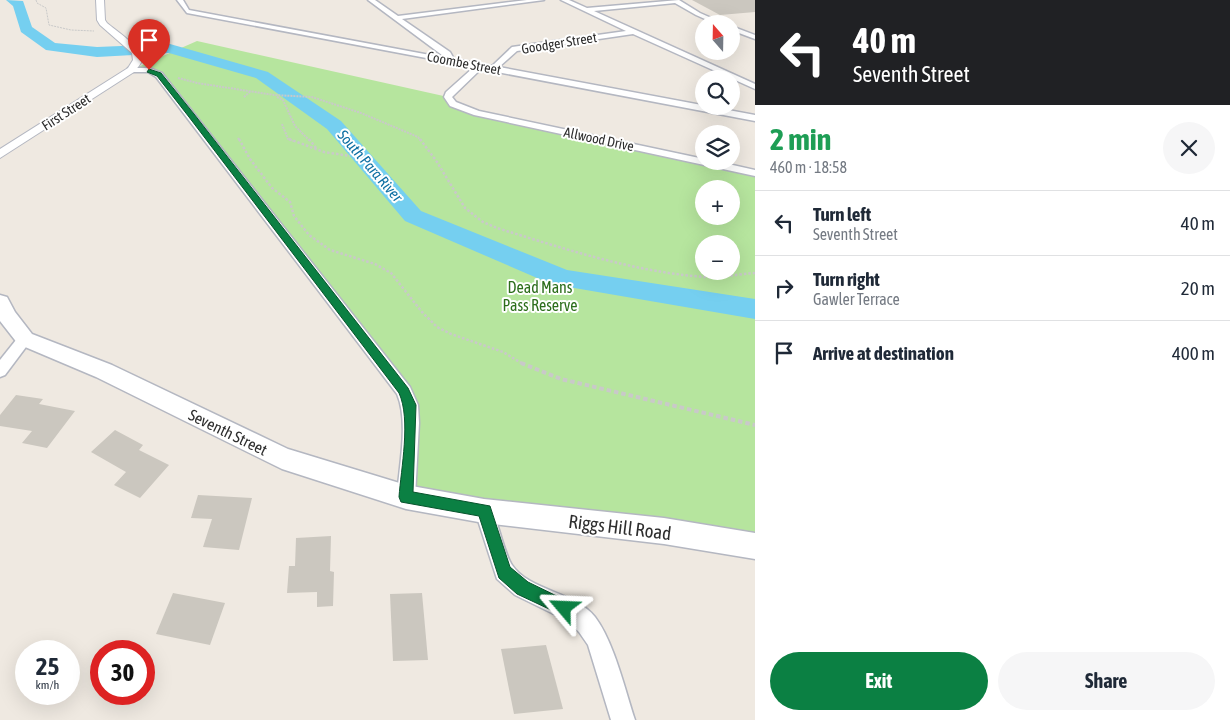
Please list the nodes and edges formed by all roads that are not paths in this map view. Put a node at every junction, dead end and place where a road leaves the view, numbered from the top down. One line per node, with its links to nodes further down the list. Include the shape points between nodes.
1 (100, 0): 16 (street, via 104,25 133,50 138,60)
2 (180, 0): 13 (street, Coombe Street, via 187,11)
3 (371, 0): 9 (street)
4 (541, 0): 9 (street)
5 (564, 0): 7 (street)
6 (675, 0): 7 (street); 8 (street)
7 (586, 10): 11 (street)
8 (700, 15)
9 (397, 18): 13 (street, via 447,54)
10 (740, 31): 12 (street)
11 (633, 32): 15 (street, Goodger Street, via 515,49); 17 (street)
12 (755, 37)
13 (450, 61): 14 (street, Coombe Street)
14 (480, 66): 15 (street, Coombe Street); 20 (street, Allwood Drive, via 448,96 453,104 477,113)
15 (493, 69): 18 (street, Coombe Street)
16 (131, 70): 19 (street, First Street); 24 (street, via 149,70 159,75 404,391 410,405 411,423)
17 (755, 87)
18 (755, 118)
19 (0, 154)
20 (755, 173)
21 (2, 311): 22 (main road, Seventh Street)
22 (25, 339): 23 (street); 24 (main road, Seventh Street, via 104,371 282,458)
23 (0, 370)
24 (406, 497): 25 (main road, Seventh Street)
25 (484, 510): 26 (main road, Riggs Hill Road); 27 (street, via 504,572 522,588 576,613 587,624 597,640)
26 (755, 546)
27 (623, 720)

